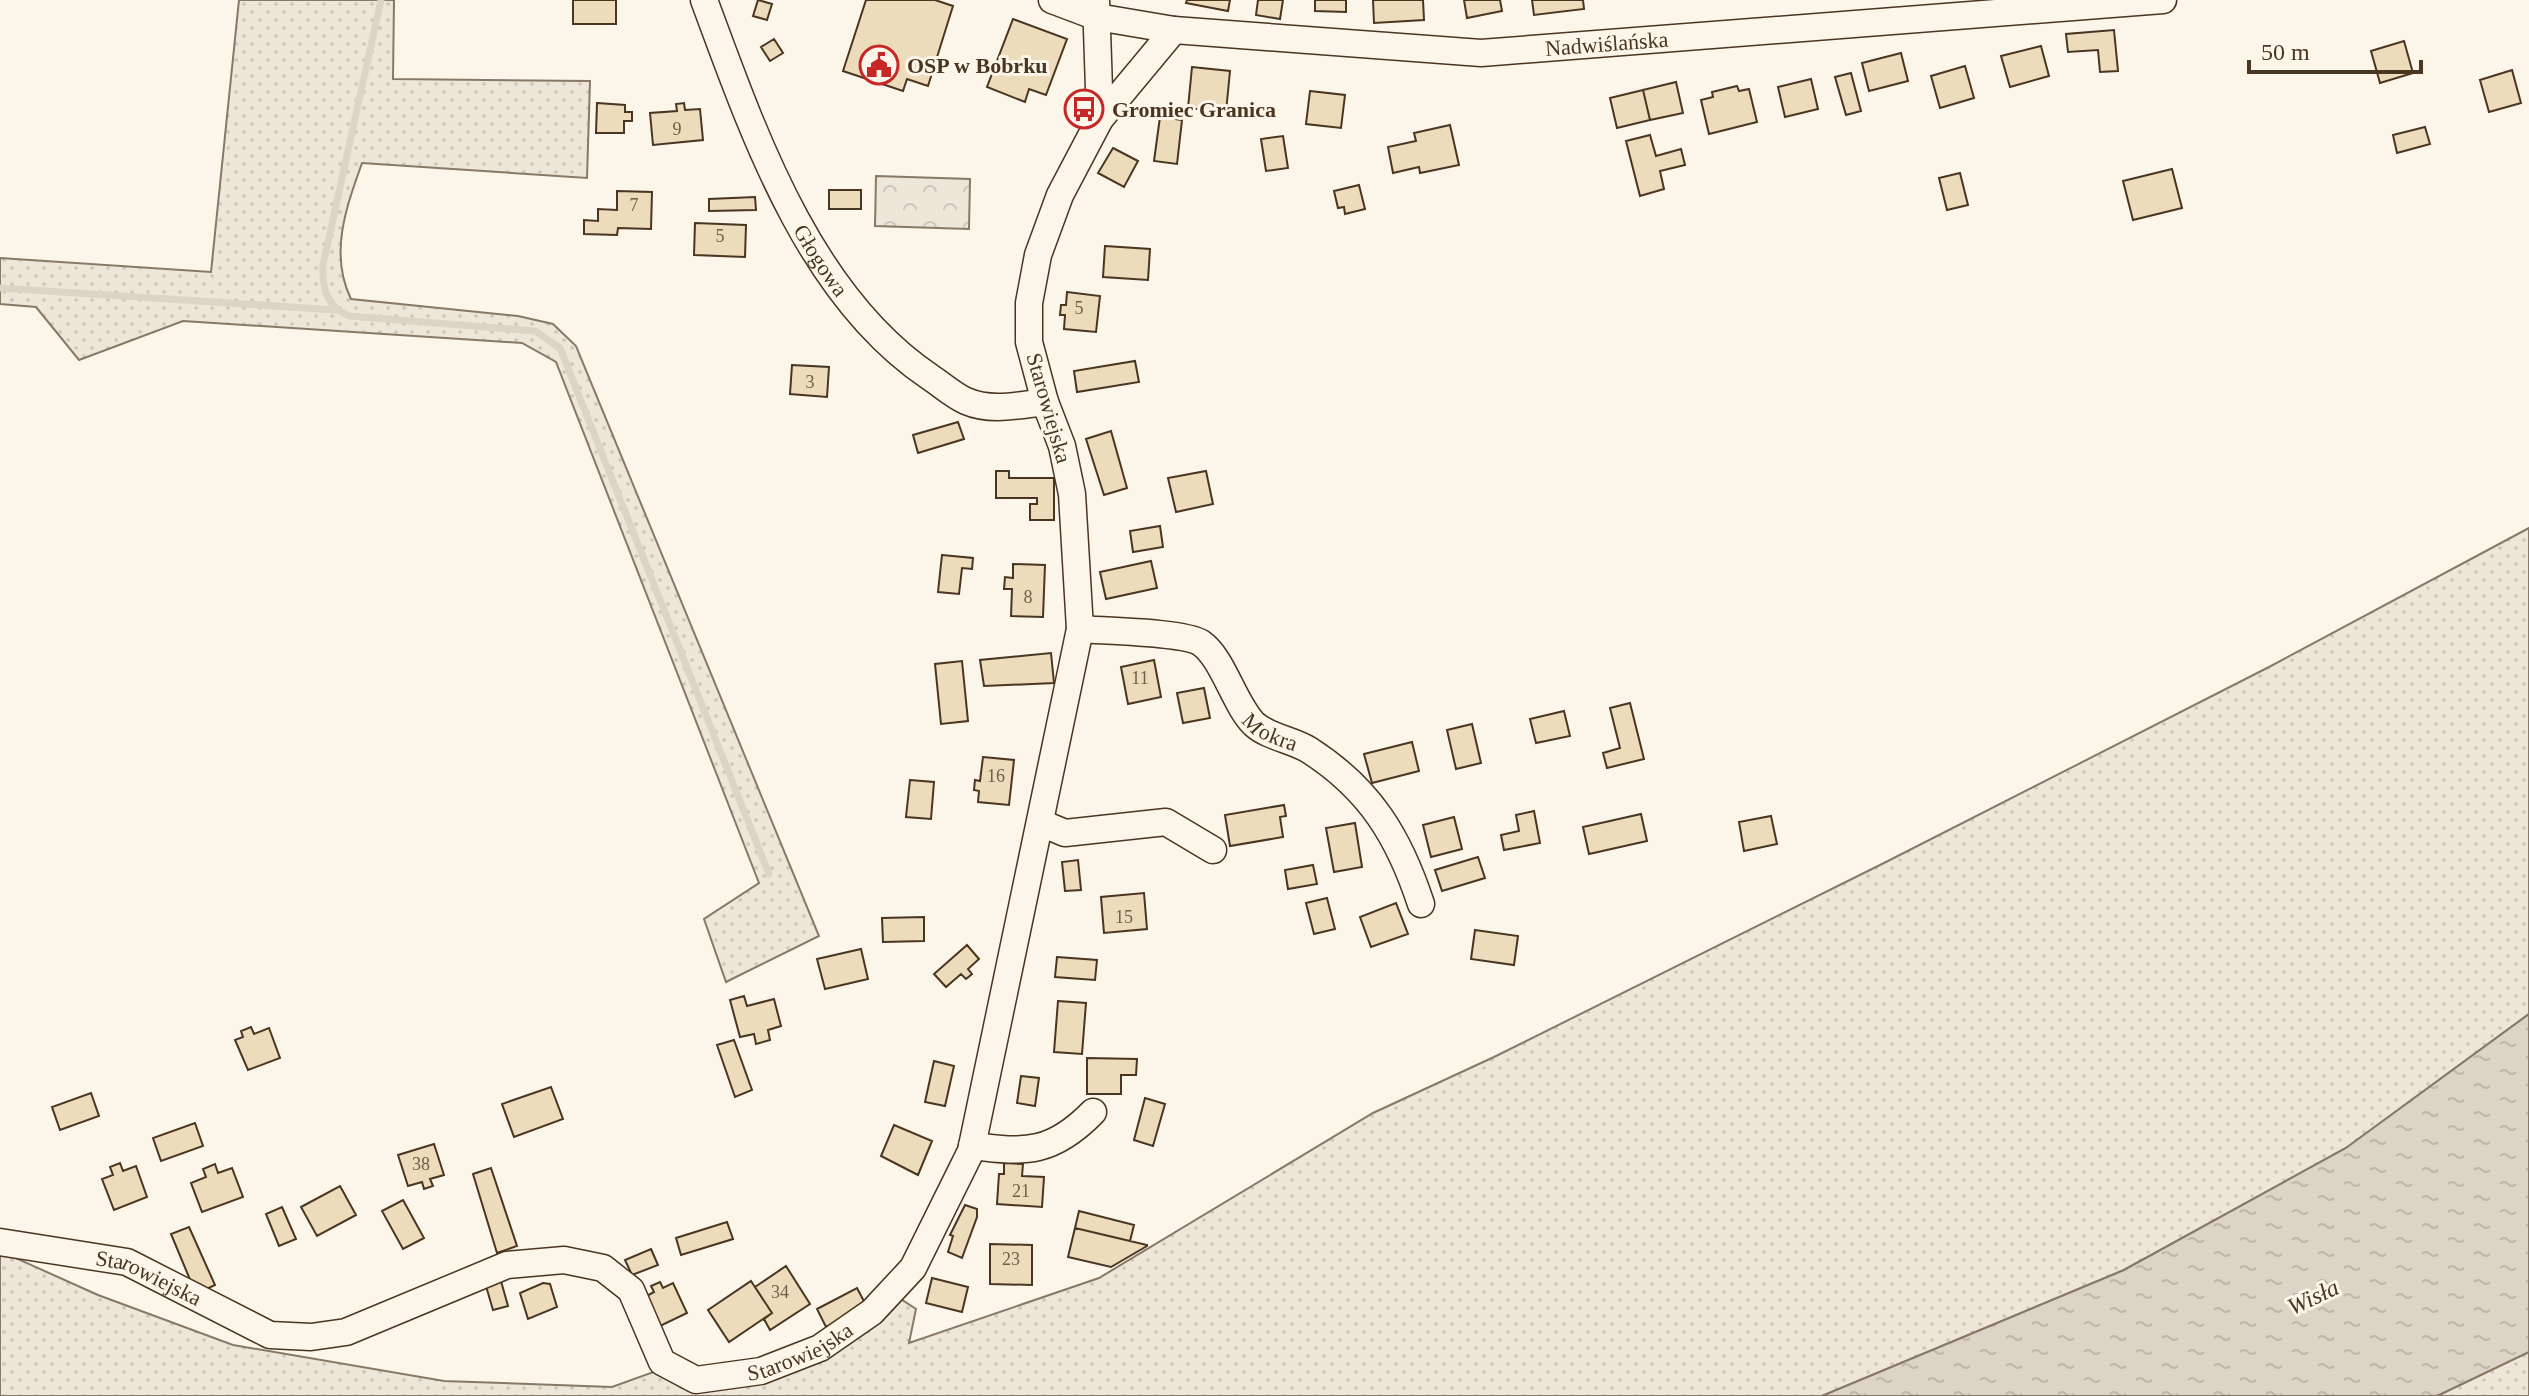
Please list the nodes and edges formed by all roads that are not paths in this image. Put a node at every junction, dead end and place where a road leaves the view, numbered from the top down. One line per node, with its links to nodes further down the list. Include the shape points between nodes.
1 (704, 0): 7 (street, Głogowa, via 784,198 832,276 878,333 966,402 1004,408)
2 (1052, 0): 4 (street, Nadwiślańska)
3 (2163, 0): 5 (street, Nadwiślańska, via 1481,53)
4 (1096, 8): 5 (street, Nadwiślańska); 6 (street)
5 (1174, 30): 6 (street, Starowiejska)
6 (1100, 119): 7 (street, Starowiejska, via 1060,195 1038,255 1029,303 1029,342)
7 (1045, 402): 8 (street, Starowiejska, via 1072,494)
8 (1080, 629): 9 (street, Starowiejska); 11 (street, Mokra, via 1184,637 1201,643 1255,725 1308,749 1392,831)
9 (1041, 823): 10 (street, via 1065,833 1166,822); 13 (street, Starowiejska)
10 (1213, 850)
11 (1421, 904)
12 (1093, 1112): 13 (street, via 1071,1134 1042,1149)
13 (972, 1146): 14 (street, Starowiejska, via 913,1268 872,1312 820,1348 761,1371 696,1380 662,1362 631,1290 603,1268 564,1260 507,1265 346,1332 311,1337 270,1335 127,1262)
14 (0, 1242)

